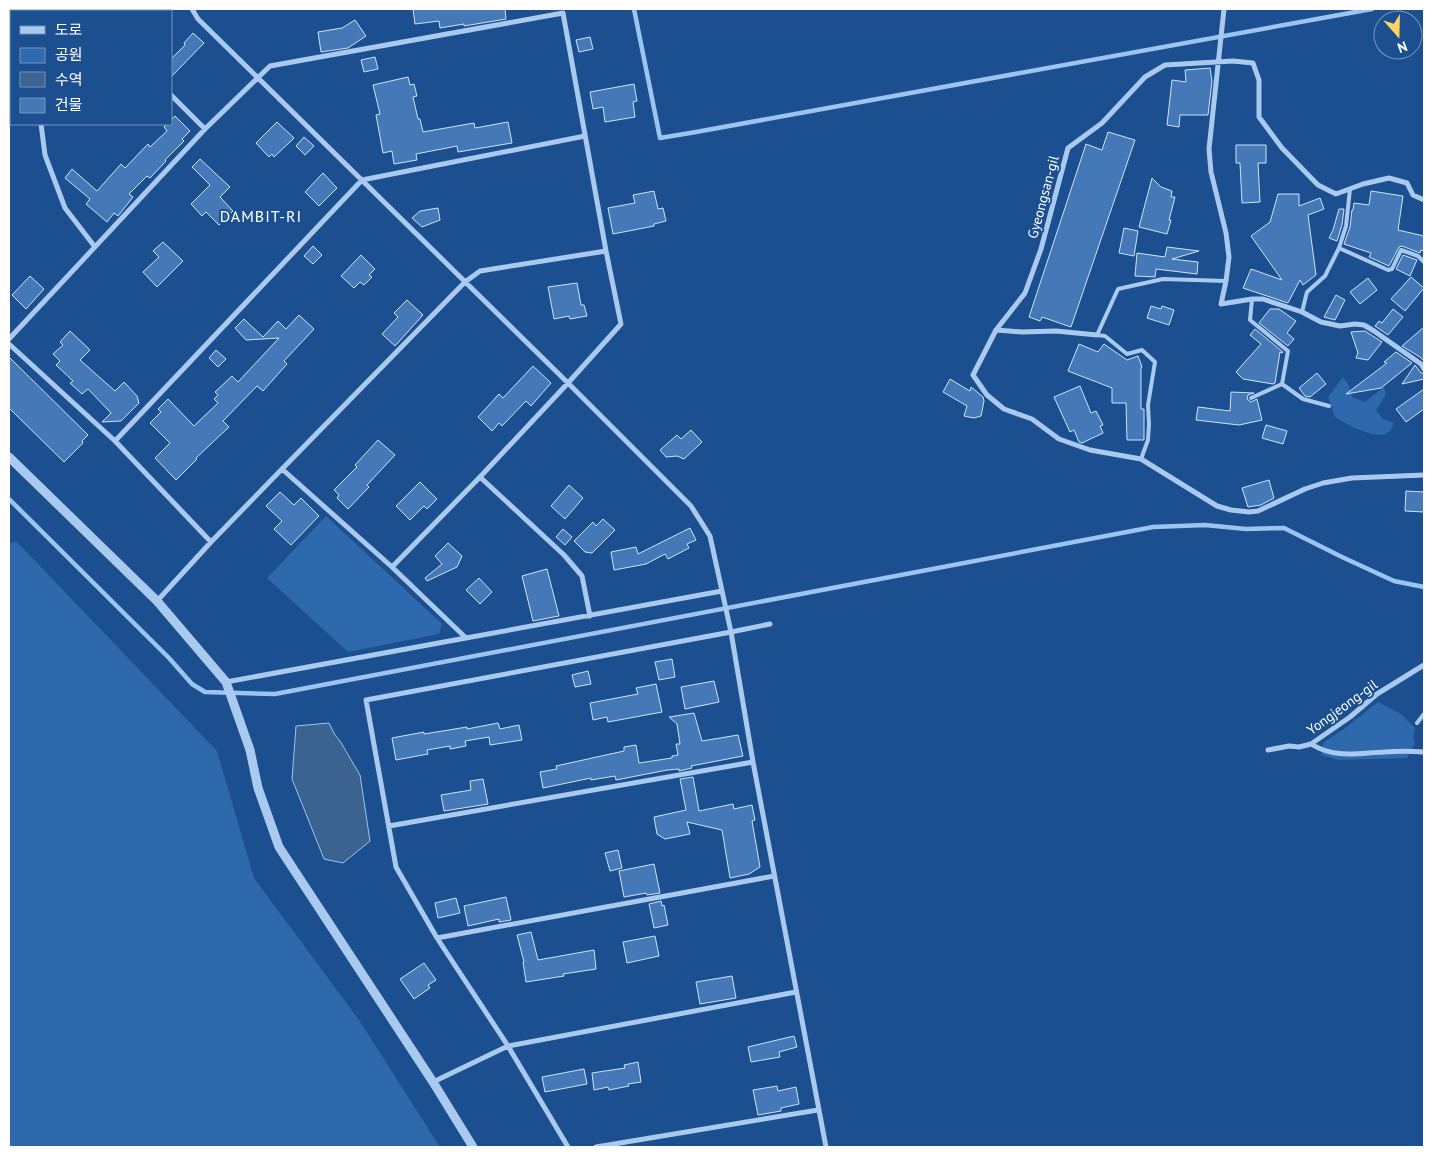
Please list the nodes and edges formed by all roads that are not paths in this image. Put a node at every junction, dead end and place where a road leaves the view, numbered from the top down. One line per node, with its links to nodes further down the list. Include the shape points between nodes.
1 (192, 9): 4 (street, via 198,19)
2 (1224, 9): 3 (street)
3 (1218, 62): 10 (street, Gyeongsan-gil, via 1253,63 1259,80 1259,117 1282,148 1318,185 1336,194); 16 (street, via 1209,149 1211,172 1226,233 1229,257); 20 (street, Gyeongsan-gil, via 1165,65 1145,77 1102,123 1068,148 1041,249 1025,293)
4 (257, 77): 7 (street); 8 (street, via 270,66 563,13); 9 (street)
5 (172, 96): 7 (street)
6 (41, 125): 12 (street, via 45,155 65,208)
7 (205, 128): 12 (street)
8 (585, 136): 9 (street); 14 (street)
9 (362, 180): 17 (street); 29 (street)
10 (1350, 189): 11 (street, Gyeongsan-gil, via 1389,178 1407,184 1413,195); 13 (lane, via 1346,226)
11 (1424, 200)
12 (95, 247): 22 (street)
13 (1339, 248): 15 (lane, via 1388,270 1392,269 1401,250 1418,256); 19 (lane, via 1325,276 1307,292)
14 (606, 251): 17 (street, via 480,271); 25 (street, via 621,324)
15 (1424, 262)
16 (1226, 281): 18 (street, via 1221,304); 21 (lane, via 1163,279 1118,289)
17 (465, 282): 25 (street); 32 (street)
18 (1252, 299): 19 (street, via 1263,299); 26 (lane, via 1250,320 1288,351)
19 (1302, 312): 24 (street, via 1321,322 1340,326 1364,325)
20 (996, 330): 21 (street); 31 (street, Gyeongsan-gil, via 973,375 987,395 1004,409 1032,419 1059,439 1090,450)
21 (1097, 335): 31 (lane, via 1105,336 1128,354 1142,350 1155,362 1148,405 1148,440)
22 (9, 339)
23 (9, 344): 29 (street)
24 (1424, 369)
25 (568, 383): 34 (street); 37 (street, via 691,506 710,536)
26 (1282, 384): 27 (lane); 28 (lane, via 1303,399)
27 (1251, 398)
28 (1329, 406)
29 (115, 441): 35 (street)
30 (9, 456): 38 (street)
31 (1141, 459): 33 (street, Gyeongsan-gil, via 1217,506 1249,512 1324,483 1352,478)
32 (282, 469): 35 (street); 36 (street)
33 (1424, 475)
34 (480, 477): 36 (street); 39 (street, via 564,555 582,576)
35 (211, 542): 38 (street)
36 (392, 568): 42 (street)
37 (722, 591): 39 (street); 41 (street)
38 (157, 601): 44 (street)
39 (590, 616): 42 (street)
40 (770, 624): 41 (street)
41 (731, 632): 50 (street); 51 (street, via 366,700)
42 (466, 638): 44 (street)
43 (1424, 664): 47 (street, Yongjeong-gil, via 1377,694 1350,718)
44 (226, 682): 56 (street, via 279,847)
45 (1424, 714): 46 (lane)
46 (1416, 723)
47 (1311, 744): 48 (street, Yongjeong-gil); 49 (street, via 1321,750 1352,755)
48 (1268, 750)
49 (1424, 752)
50 (754, 762): 51 (street); 52 (street)
51 (389, 826): 53 (street, via 396,867)
52 (774, 876): 53 (street); 54 (street)
53 (437, 938): 55 (street)
54 (796, 992): 55 (street); 57 (street)
55 (508, 1046): 56 (street); 59 (street)
56 (432, 1082): 58 (street)
57 (818, 1110): 60 (street); 61 (street)
58 (472, 1147)
59 (568, 1147)
60 (596, 1147)
61 (826, 1147)

